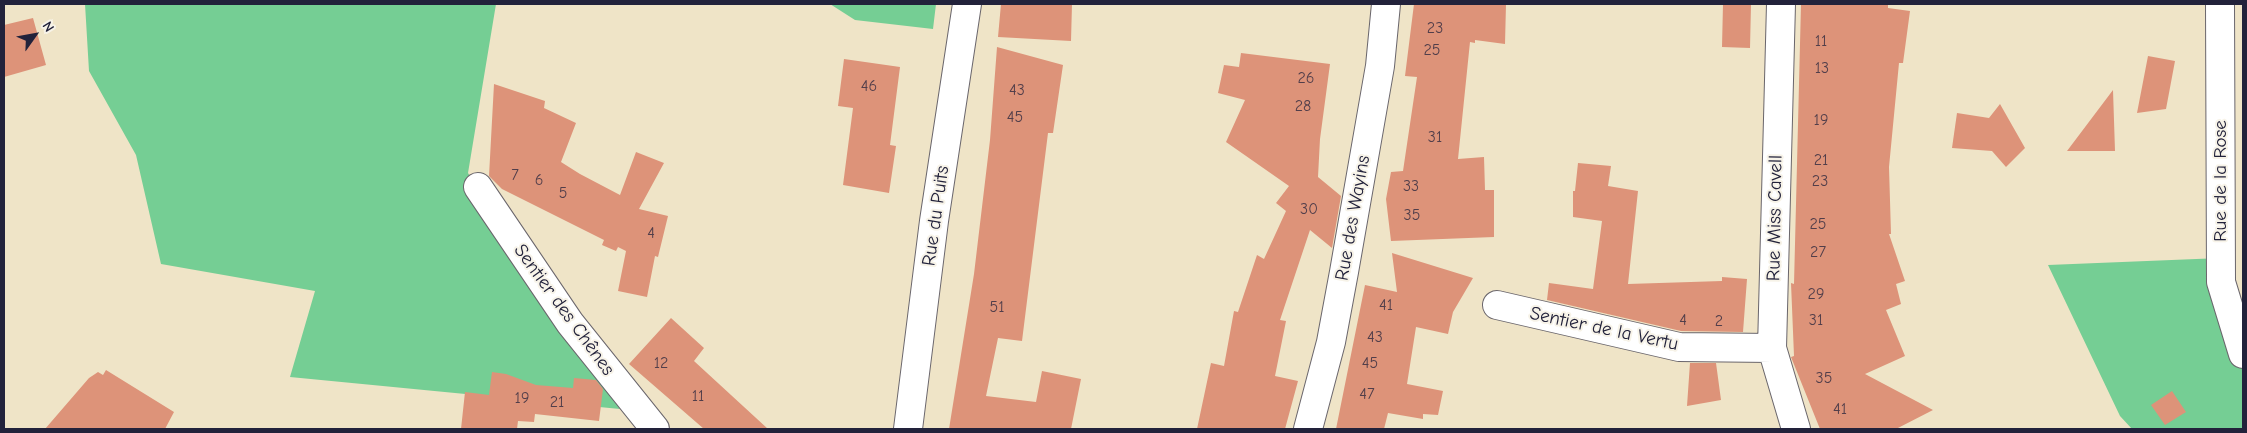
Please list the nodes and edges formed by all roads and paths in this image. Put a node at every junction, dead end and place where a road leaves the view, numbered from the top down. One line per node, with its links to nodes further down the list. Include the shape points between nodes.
1 (967, 4): 10 (street, Rue du Puits, via 934,221)
2 (1781, 4): 7 (street, Rue Miss Cavell)
3 (2220, 4): 8 (street, Rue de la Rose, via 2221,282)
4 (1383, 5): 11 (street, Rue des Wayins, via 1380,66 1344,272 1331,342)
5 (478, 187): 9 (street, Sentier des Chênes, via 570,323)
6 (1497, 305): 7 (street, Sentier de la Vertu, via 1680,348)
7 (1772, 348): 12 (street, Rue Miss Cavell)
8 (2243, 354)
9 (655, 429)
10 (908, 429)
11 (1308, 429)
12 (1796, 429)

